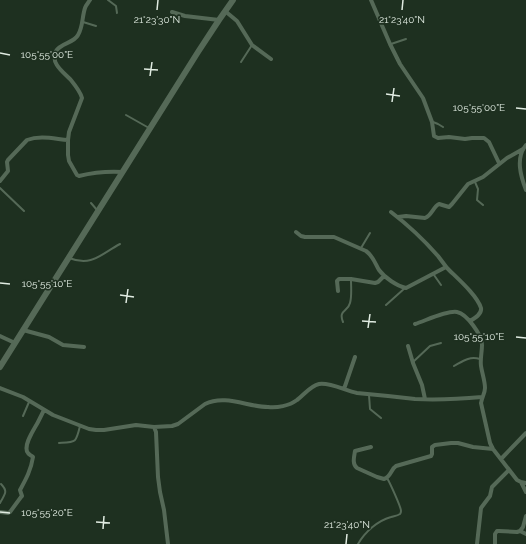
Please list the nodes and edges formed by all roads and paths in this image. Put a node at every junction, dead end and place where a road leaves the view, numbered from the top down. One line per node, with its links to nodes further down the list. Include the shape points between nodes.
1 (90, 0): 9 (street, via 85,9)
2 (108, 0): 6 (lane, via 116,6)
3 (233, 0): 5 (street)
4 (371, 0): 12 (street)
5 (225, 11): 8 (street); 13 (street, via 237,21)
6 (117, 12)
7 (172, 12): 8 (street)
8 (219, 20): 19 (street)
9 (83, 22): 10 (lane); 20 (street, via 78,36 59,48 55,57 60,70 71,80 82,98)
10 (96, 26)
11 (406, 39): 12 (lane)
12 (390, 44): 17 (street, via 423,98)
13 (252, 45): 14 (street); 15 (lane)
14 (271, 59)
15 (241, 62)
16 (126, 115): 19 (lane)
17 (432, 122): 18 (lane); 22 (street, via 436,138 484,138 489,142)
18 (443, 127)
19 (150, 128): 23 (street)
20 (68, 140): 23 (street, via 69,161 77,175 104,171); 24 (street, via 44,137 27,140 8,160 8,171)
21 (524, 147): 22 (street); 27 (street, via 520,160 520,176)
22 (499, 164): 25 (street)
23 (123, 172): 31 (street)
24 (0, 182)
25 (475, 182): 29 (lane, via 478,189 477,200); 33 (street, via 468,184 449,207 439,204 428,217)
26 (0, 188): 30 (lane)
27 (526, 190)
28 (91, 203): 31 (lane)
29 (484, 205)
30 (24, 211)
31 (98, 211): 38 (street)
32 (391, 212): 33 (street)
33 (398, 217): 39 (street)
34 (296, 232): 37 (street, via 305,237 334,237)
35 (370, 233): 37 (lane)
36 (120, 244): 38 (lane, via 88,262)
37 (361, 248): 41 (street, via 370,254)
38 (68, 258): 50 (street)
39 (446, 267): 40 (street); 47 (street, via 481,307 480,314)
40 (433, 274): 43 (lane); 44 (street)
41 (384, 276): 42 (street, via 375,283); 44 (street)
42 (351, 279): 45 (street, via 339,279); 48 (lane, via 350,302 342,314)
43 (441, 285)
44 (406, 288): 46 (lane)
45 (338, 292)
46 (386, 305)
47 (470, 321): 49 (street, via 457,312 449,312); 57 (street, via 481,338)
48 (343, 322)
49 (416, 324)
50 (23, 330): 53 (street); 55 (street, via 49,337 63,345)
51 (0, 336): 53 (street)
52 (441, 342): 58 (lane, via 430,346)
53 (15, 343): 60 (street)
54 (408, 346): 58 (street)
55 (84, 347)
56 (355, 357): 62 (street)
57 (480, 359): 59 (lane, via 466,359); 64 (street, via 485,385)
58 (413, 363): 65 (street)
59 (454, 366)
60 (0, 367)
61 (0, 388): 66 (street)
62 (344, 389): 63 (street); 71 (street, via 320,384 312,386 290,404 268,408 231,401 210,402 178,424)
63 (369, 394): 65 (street); 69 (lane, via 370,409)
64 (482, 397): 65 (street); 75 (street, via 481,403)
65 (425, 399)
66 (30, 401): 67 (street); 68 (lane)
67 (44, 410): 70 (street); 84 (street, via 29,437 26,451 33,457 29,475 20,490 22,496 10,512)
68 (23, 416)
69 (381, 418)
70 (80, 425): 71 (street, via 96,430 136,425); 73 (lane, via 76,440)
71 (154, 427): 88 (street)
72 (526, 433): 76 (street)
73 (59, 443)
74 (371, 447): 78 (street, via 355,451 354,466 377,477)
75 (493, 449): 76 (street); 78 (street, via 458,443 434,445 432,456 396,466)
76 (501, 459): 77 (street)
77 (509, 470): 79 (street); 90 (street, via 492,487 490,496 482,505)
78 (386, 478): 89 (lane, via 401,512 372,527)
79 (521, 482): 80 (street); 82 (street)
80 (526, 483)
81 (1, 484): 83 (lane, via 6,493)
82 (526, 492)
83 (0, 503)
84 (0, 512)
85 (526, 516): 86 (street)
86 (520, 531): 87 (street); 91 (street, via 497,532)
87 (526, 534)
88 (168, 544)
89 (358, 544)
90 (477, 544)
91 (495, 544)

